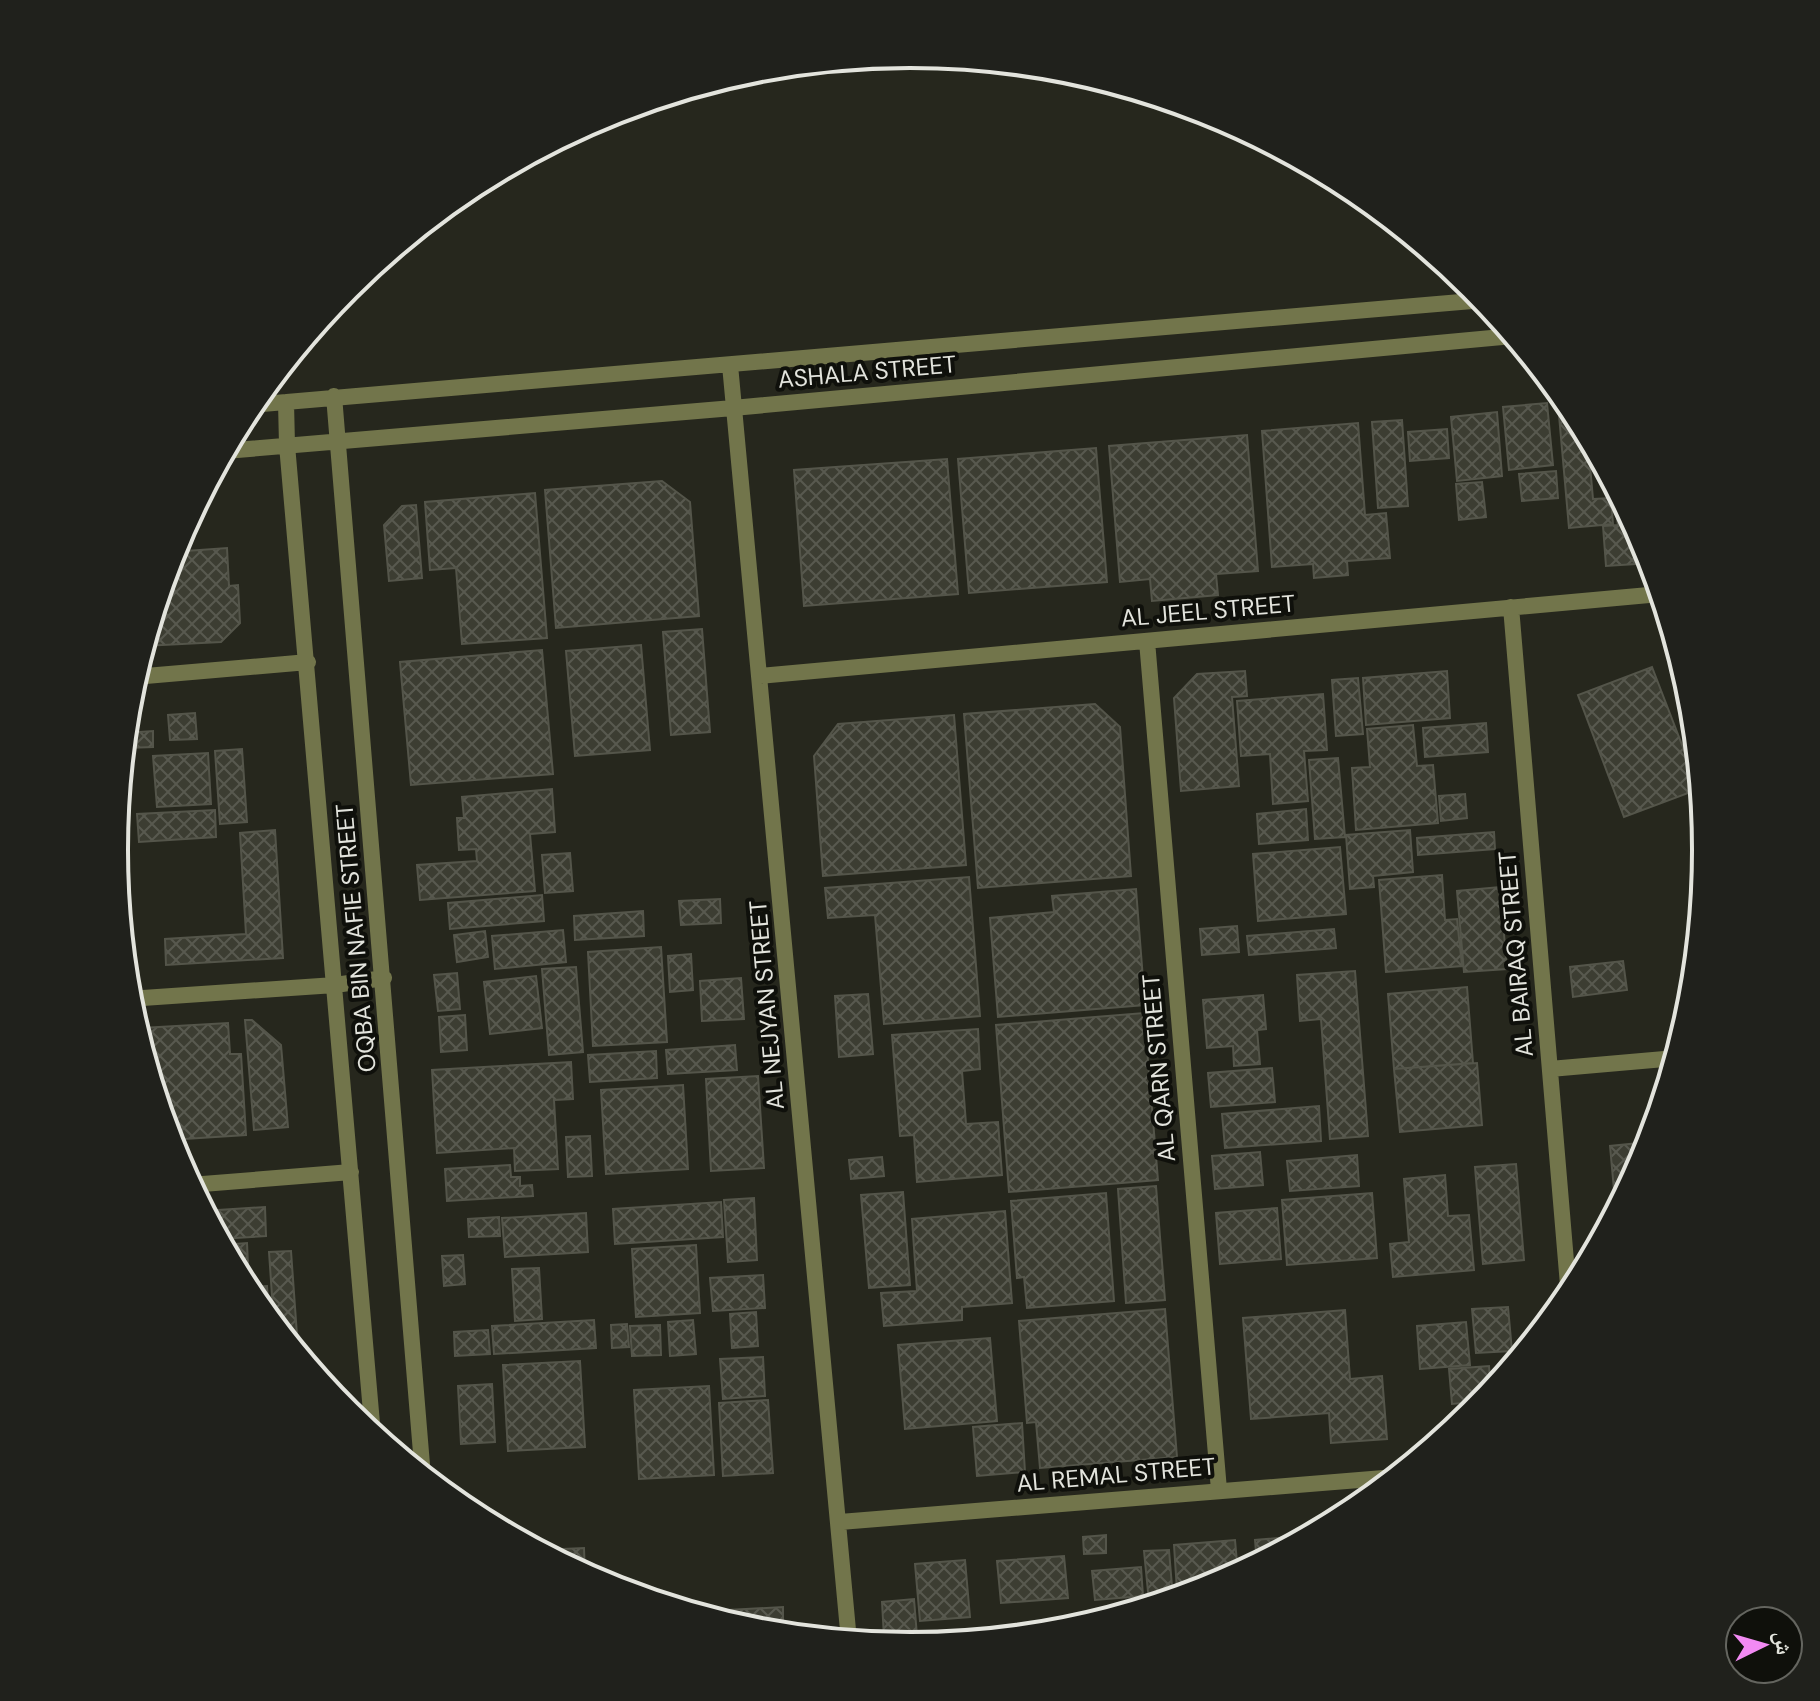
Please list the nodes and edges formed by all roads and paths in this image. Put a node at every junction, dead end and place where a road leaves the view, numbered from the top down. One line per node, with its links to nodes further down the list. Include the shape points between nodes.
1 (1467, 301): 3 (street, ASHALA STREET)
2 (1500, 337): 7 (street, ASHALA STREET)
3 (730, 365): 4 (street, ASHALA STREET); 7 (street, AL NEJYAN STREET)
4 (334, 396): 5 (street, ASHALA STREET); 8 (street, OQBA BIN NAFIE STREET)
5 (286, 402): 6 (street, ASHALA STREET); 9 (street, OQBA BIN NAFIE STREET)
6 (268, 404)
7 (733, 408): 8 (street, ASHALA STREET); 16 (street, AL NEJYAN STREET)
8 (336, 440): 9 (street, ASHALA STREET); 17 (street, OQBA BIN NAFIE STREET)
9 (287, 445): 10 (street, ASHALA STREET); 14 (street, OQBA BIN NAFIE STREET)
10 (238, 450)
11 (1649, 595): 12 (street, AL JEEL STREET)
12 (1511, 607): 13 (street, AL JEEL STREET); 21 (street, AL BAIRAQ STREET)
13 (1147, 641): 16 (street, AL JEEL STREET); 28 (street, AL QARN STREET)
14 (308, 662): 15 (street); 18 (street, OQBA BIN NAFIE STREET)
15 (148, 676)
16 (760, 676): 29 (street, AL NEJYAN STREET)
17 (384, 978): 18 (street); 26 (street, OQBA BIN NAFIE STREET)
18 (335, 985): 19 (street); 22 (street, OQBA BIN NAFIE STREET)
19 (142, 998)
20 (1664, 1059): 21 (street)
21 (1550, 1069): 24 (street, AL BAIRAQ STREET)
22 (351, 1172): 23 (street); 25 (street, OQBA BIN NAFIE STREET)
23 (202, 1184)
24 (1567, 1275)
25 (372, 1418)
26 (422, 1461)
27 (1376, 1478): 28 (street, AL REMAL STREET)
28 (1219, 1490): 29 (street, AL REMAL STREET)
29 (840, 1522): 30 (street, AL NEJYAN STREET)
30 (848, 1630)

